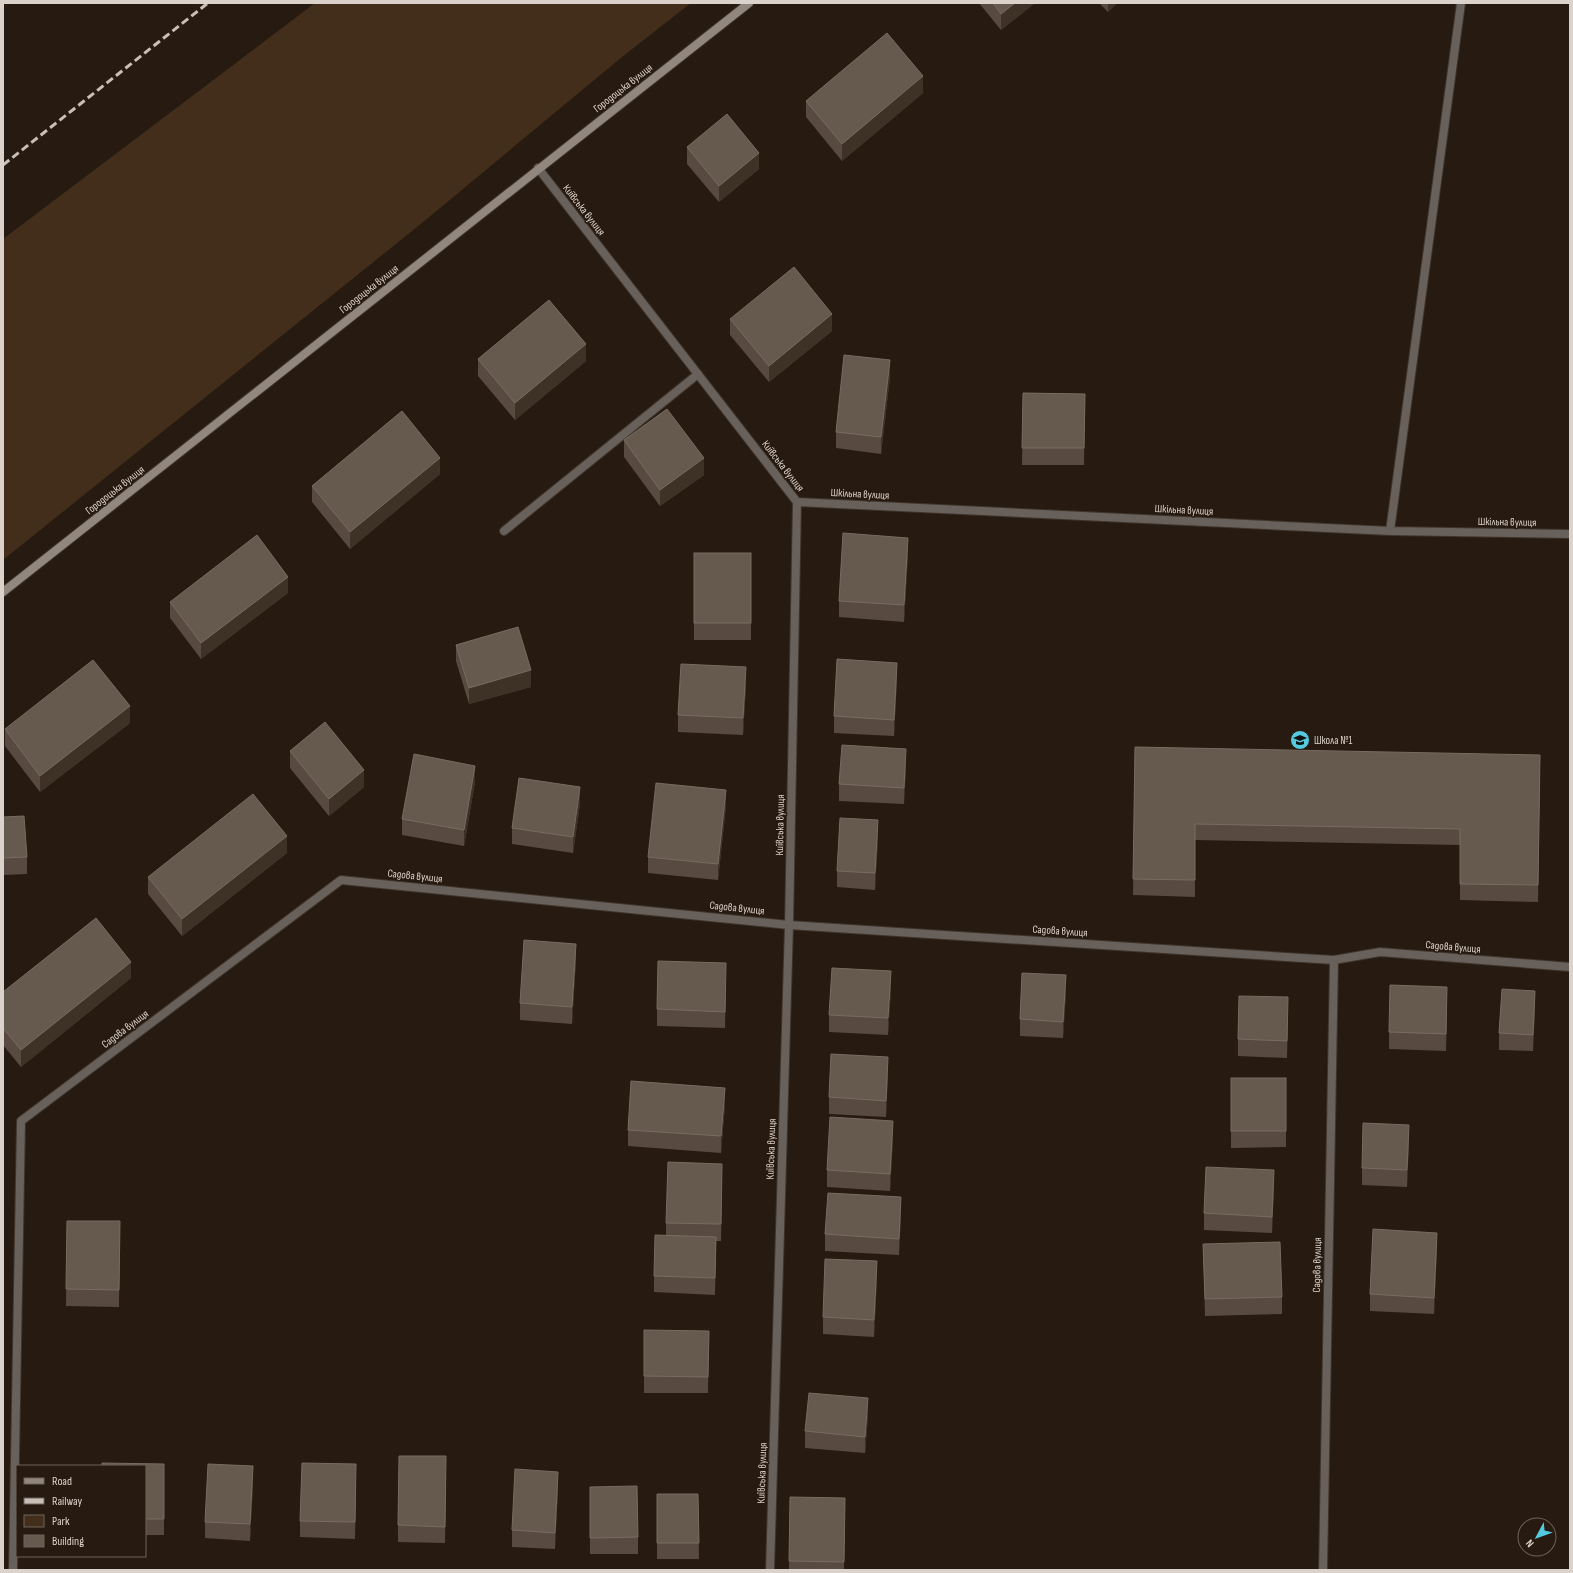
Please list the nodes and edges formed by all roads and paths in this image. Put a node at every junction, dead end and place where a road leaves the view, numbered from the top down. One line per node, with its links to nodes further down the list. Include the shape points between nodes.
1 (749, 3): 3 (main road, Городоцька вулиця)
2 (1461, 3): 7 (street)
3 (538, 168): 4 (street, Київська вулиця); 9 (main road, Городоцька вулиця)
4 (698, 374): 5 (street, Київська вулиця); 6 (street)
5 (796, 502): 7 (street, Шкільна вулиця); 10 (street, Київська вулиця)
6 (504, 531)
7 (1390, 531): 8 (street, Шкільна вулиця)
8 (1570, 534)
9 (3, 592)
10 (789, 924): 11 (street, Садова вулиця); 13 (street, Садова вулиця, via 341,880 21,1121); 14 (street, Київська вулиця)
11 (1334, 960): 12 (street, Садова вулиця, via 1380,952); 15 (street, Садова вулиця)
12 (1570, 967)
13 (14, 1570)
14 (770, 1570)
15 (1323, 1570)

